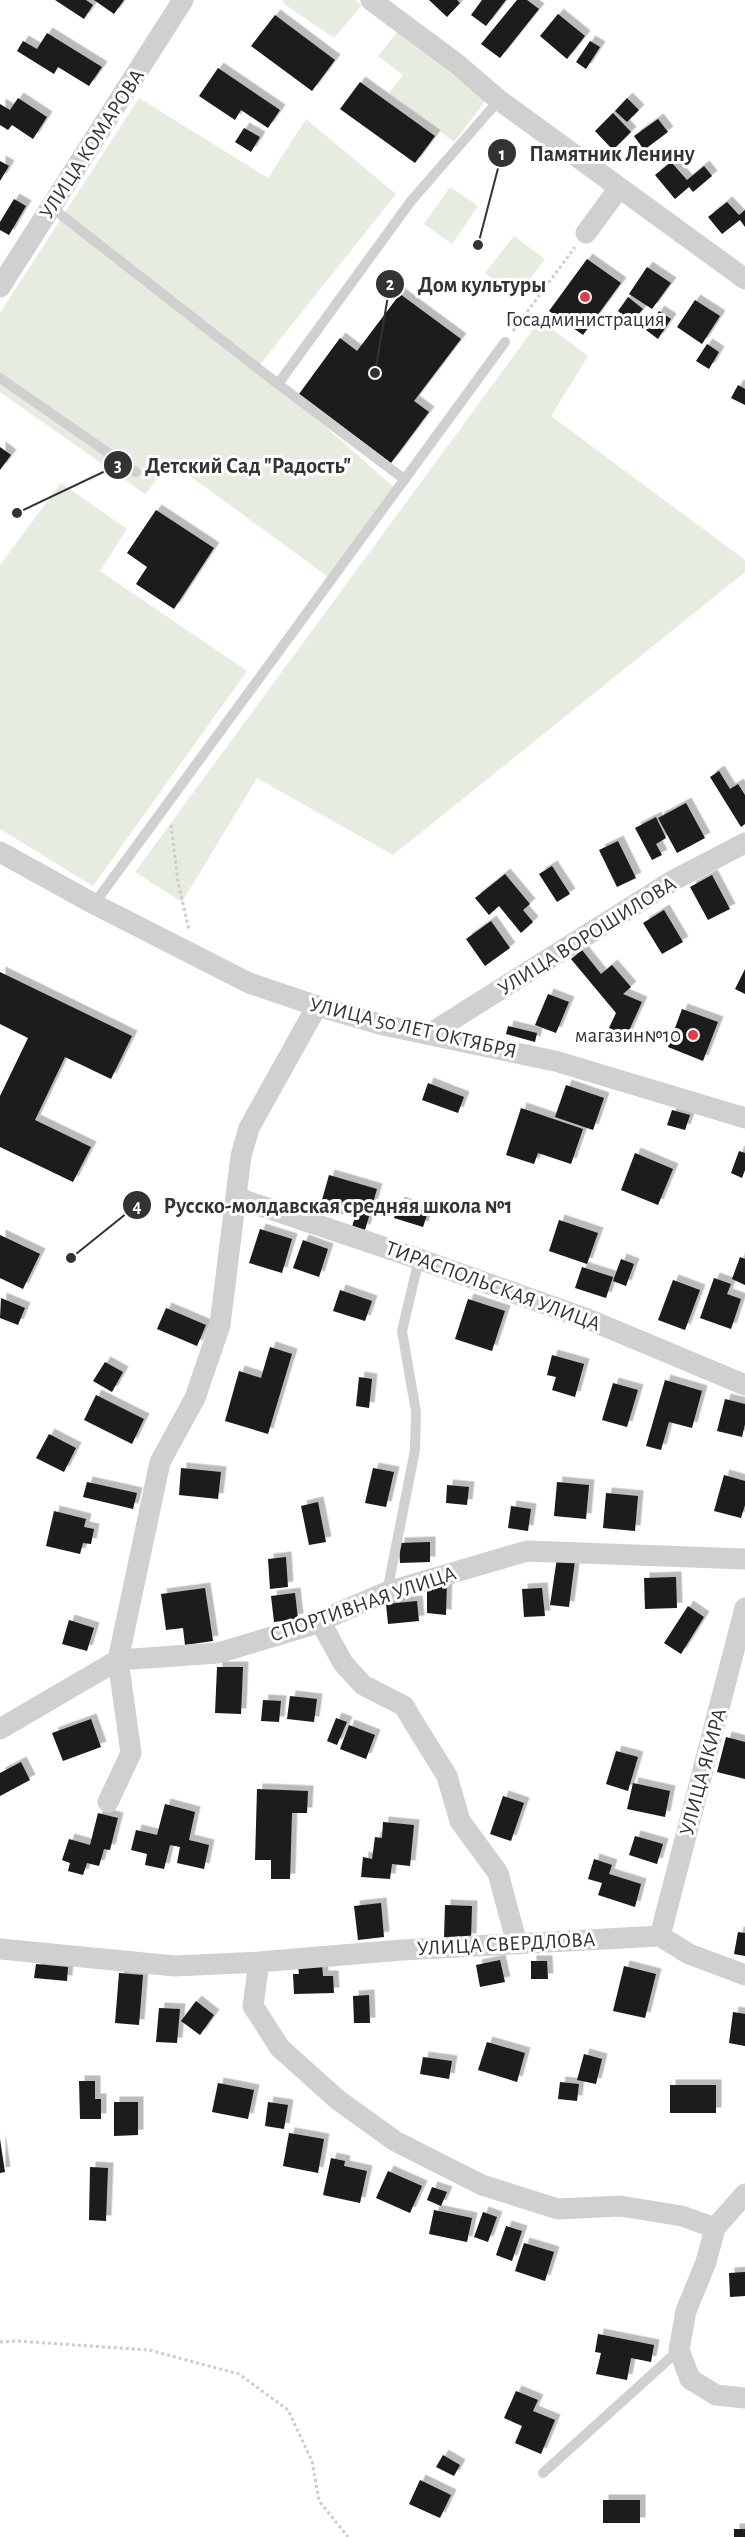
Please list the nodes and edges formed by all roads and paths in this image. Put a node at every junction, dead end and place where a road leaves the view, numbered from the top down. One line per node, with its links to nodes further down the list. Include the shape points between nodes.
1 (183, 0): 5 (street, УЛИЦА КОМАРОВА)
2 (371, 0): 3 (street)
3 (499, 100): 4 (street); 11 (lane, via 411,201)
4 (619, 188): 6 (street); 7 (street)
5 (51, 207): 8 (street, УЛИЦА КОМАРОВА); 11 (lane)
6 (586, 233): 9 (path)
7 (745, 279)
8 (0, 287)
9 (505, 342): 13 (lane)
10 (0, 378): 12 (lane)
11 (278, 384): 13 (lane)
12 (136, 472)
13 (404, 479): 14 (lane)
14 (168, 802): 17 (lane); 18 (path, via 178,882)
15 (745, 843): 20 (street, УЛИЦА ВОРОШИЛОВА, via 674,880)
16 (0, 852): 17 (street, УЛИЦА 50 ЛЕТ ОКТЯБРЯ)
17 (94, 904): 18 (street, УЛИЦА 50 ЛЕТ ОКТЯБРЯ)
18 (195, 956): 19 (street, УЛИЦА 50 ЛЕТ ОКТЯБРЯ, via 249,983)
19 (316, 1006): 20 (street, УЛИЦА 50 ЛЕТ ОКТЯБРЯ, via 383,1025); 22 (street, via 249,1128 241,1156)
20 (431, 1033): 21 (street, УЛИЦА 50 ЛЕТ ОКТЯБРЯ, via 555,1061)
21 (745, 1118)
22 (237, 1198): 23 (street, ТИРАСПОЛЬСКАЯ УЛИЦА); 30 (street, via 220,1325 195,1398 160,1462)
23 (419, 1259): 24 (street, ТИРАСПОЛЬСКАЯ УЛИЦА, via 590,1320); 26 (lane, via 402,1330 416,1412 415,1450)
24 (745, 1385)
25 (745, 1559): 26 (street, СПОРТИВНАЯ УЛИЦА, via 527,1551)
26 (387, 1592): 28 (street, СПОРТИВНАЯ УЛИЦА)
27 (745, 1608): 29 (street, УЛИЦА ЯКИРА)
28 (320, 1621): 30 (street, СПОРТИВНАЯ УЛИЦА, via 218,1653); 34 (street, via 343,1663 363,1685 404,1706 447,1776 460,1821 498,1873)
29 (740, 1657): 33 (street, УЛИЦА ЯКИРА)
30 (118, 1660): 31 (street, СПОРТИВНАЯ УЛИЦА); 32 (street, via 131,1753)
31 (0, 1730)
32 (108, 1802)
33 (660, 1936): 34 (street, УЛИЦА СВЕРДЛОВА); 37 (street, via 689,1954)
34 (517, 1944): 36 (street, УЛИЦА СВЕРДЛОВА)
35 (0, 1949): 36 (street, УЛИЦА СВЕРДЛОВА, via 175,1966)
36 (259, 1962): 39 (street, via 253,2006 280,2048 338,2100 395,2141 482,2185 558,2209 620,2206 682,2216)
37 (745, 1975)
38 (745, 2194): 39 (street)
39 (715, 2228): 41 (street, via 686,2311)
40 (0, 2342): 44 (path, via 149,2350 239,2374 288,2410 312,2461 319,2501)
41 (679, 2350): 42 (street, via 690,2379 716,2395); 43 (lane)
42 (745, 2398)
43 (543, 2473)
44 (348, 2537)

